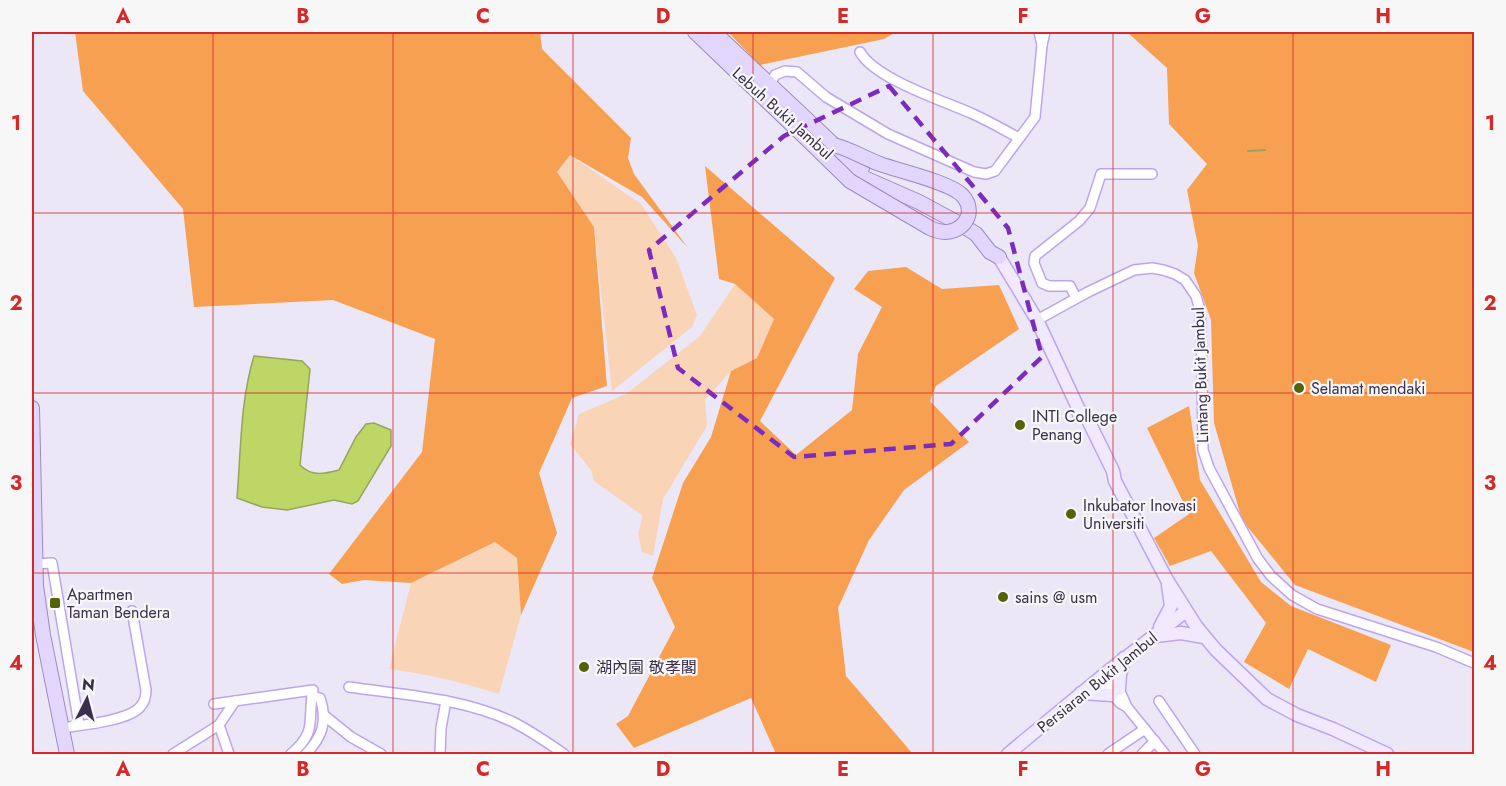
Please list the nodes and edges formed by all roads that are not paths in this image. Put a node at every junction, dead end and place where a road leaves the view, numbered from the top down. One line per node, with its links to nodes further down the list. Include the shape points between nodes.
1 (695, 32): 9 (main road, Lebuh Bukit Jambul)
2 (714, 32): 7 (main road, Lebuh Bukit Jambul)
3 (1039, 32): 5 (street)
4 (1045, 32): 5 (street)
5 (1042, 45): 8 (street, via 1036,111 1033,122)
6 (860, 52): 8 (street, via 864,60 902,84)
7 (770, 84): 8 (street, via 775,75 797,72 826,97 888,134 974,172 994,171); 10 (main road, Lebuh Bukit Jambul)
8 (1019, 138)
9 (813, 145): 10 (main road, bridge, via 850,181 910,217 939,232 962,227 968,205 960,193); 12 (main road, Lebuh Bukit Jambul, via 853,173 960,224)
10 (834, 145): 12 (main road, Lebuh Bukit Jambul, via 870,173 985,232 997,242)
11 (1152, 174): 13 (street, via 1101,174 1090,208 1035,256 1042,283 1070,286)
12 (999, 258): 14 (main road, Lebuh Bukit Jambul)
13 (1076, 298): 14 (street, Lintang Bukit Jambul); 24 (street, Lintang Bukit Jambul, via 1134,270 1163,270 1185,280 1200,310 1203,450 1258,559 1293,595 1317,609)
14 (1037, 320): 17 (main road, Lebuh Bukit Jambul, via 1100,462 1115,481)
15 (32, 408): 16 (main road)
16 (34, 564): 20 (main road); 35 (street, via 52,563)
17 (1167, 580): 19 (main road, Lebuh Bukit Jambul); 21 (main road, via 1171,606)
18 (132, 611): 35 (street, via 146,690 144,702 130,714)
19 (1186, 611): 21 (main road, Persiaran Bukit Jambul); 22 (main road, Lebuh Bukit Jambul)
20 (37, 635): 37 (main road)
21 (1155, 636): 22 (main road, via 1181,633); 23 (main road, Persiaran Bukit Jambul)
22 (1204, 637): 53 (main road, Lebuh Bukit Jambul, via 1267,699)
23 (1124, 658): 25 (main road, Persiaran Bukit Jambul); 27 (main road)
24 (1474, 663)
25 (1102, 676): 27 (street); 29 (main road, Persiaran Bukit Jambul)
26 (350, 687): 31 (street)
27 (1116, 692): 29 (main road); 38 (street)
28 (313, 693): 30 (street); 34 (street, via 320,699); 44 (street, via 310,731)
29 (1081, 693): 49 (main road, Persiaran Bukit Jambul)
30 (235, 701): 33 (street); 36 (street)
31 (447, 701): 47 (street); 48 (street, via 513,723)
32 (1159, 701): 52 (street)
33 (214, 704)
34 (325, 717): 45 (street, via 319,741); 46 (street)
35 (80, 725): 37 (street)
36 (219, 725): 42 (street); 43 (street)
37 (62, 728): 41 (main road)
38 (1145, 729): 39 (street); 40 (street)
39 (1155, 741): 50 (street); 51 (street)
40 (1115, 753)
41 (67, 754)
42 (173, 754)
43 (229, 754)
44 (291, 754)
45 (306, 754)
46 (381, 754)
47 (440, 754)
48 (564, 754)
49 (1008, 754)
50 (1142, 754)
51 (1165, 754)
52 (1195, 754)
53 (1387, 754)

